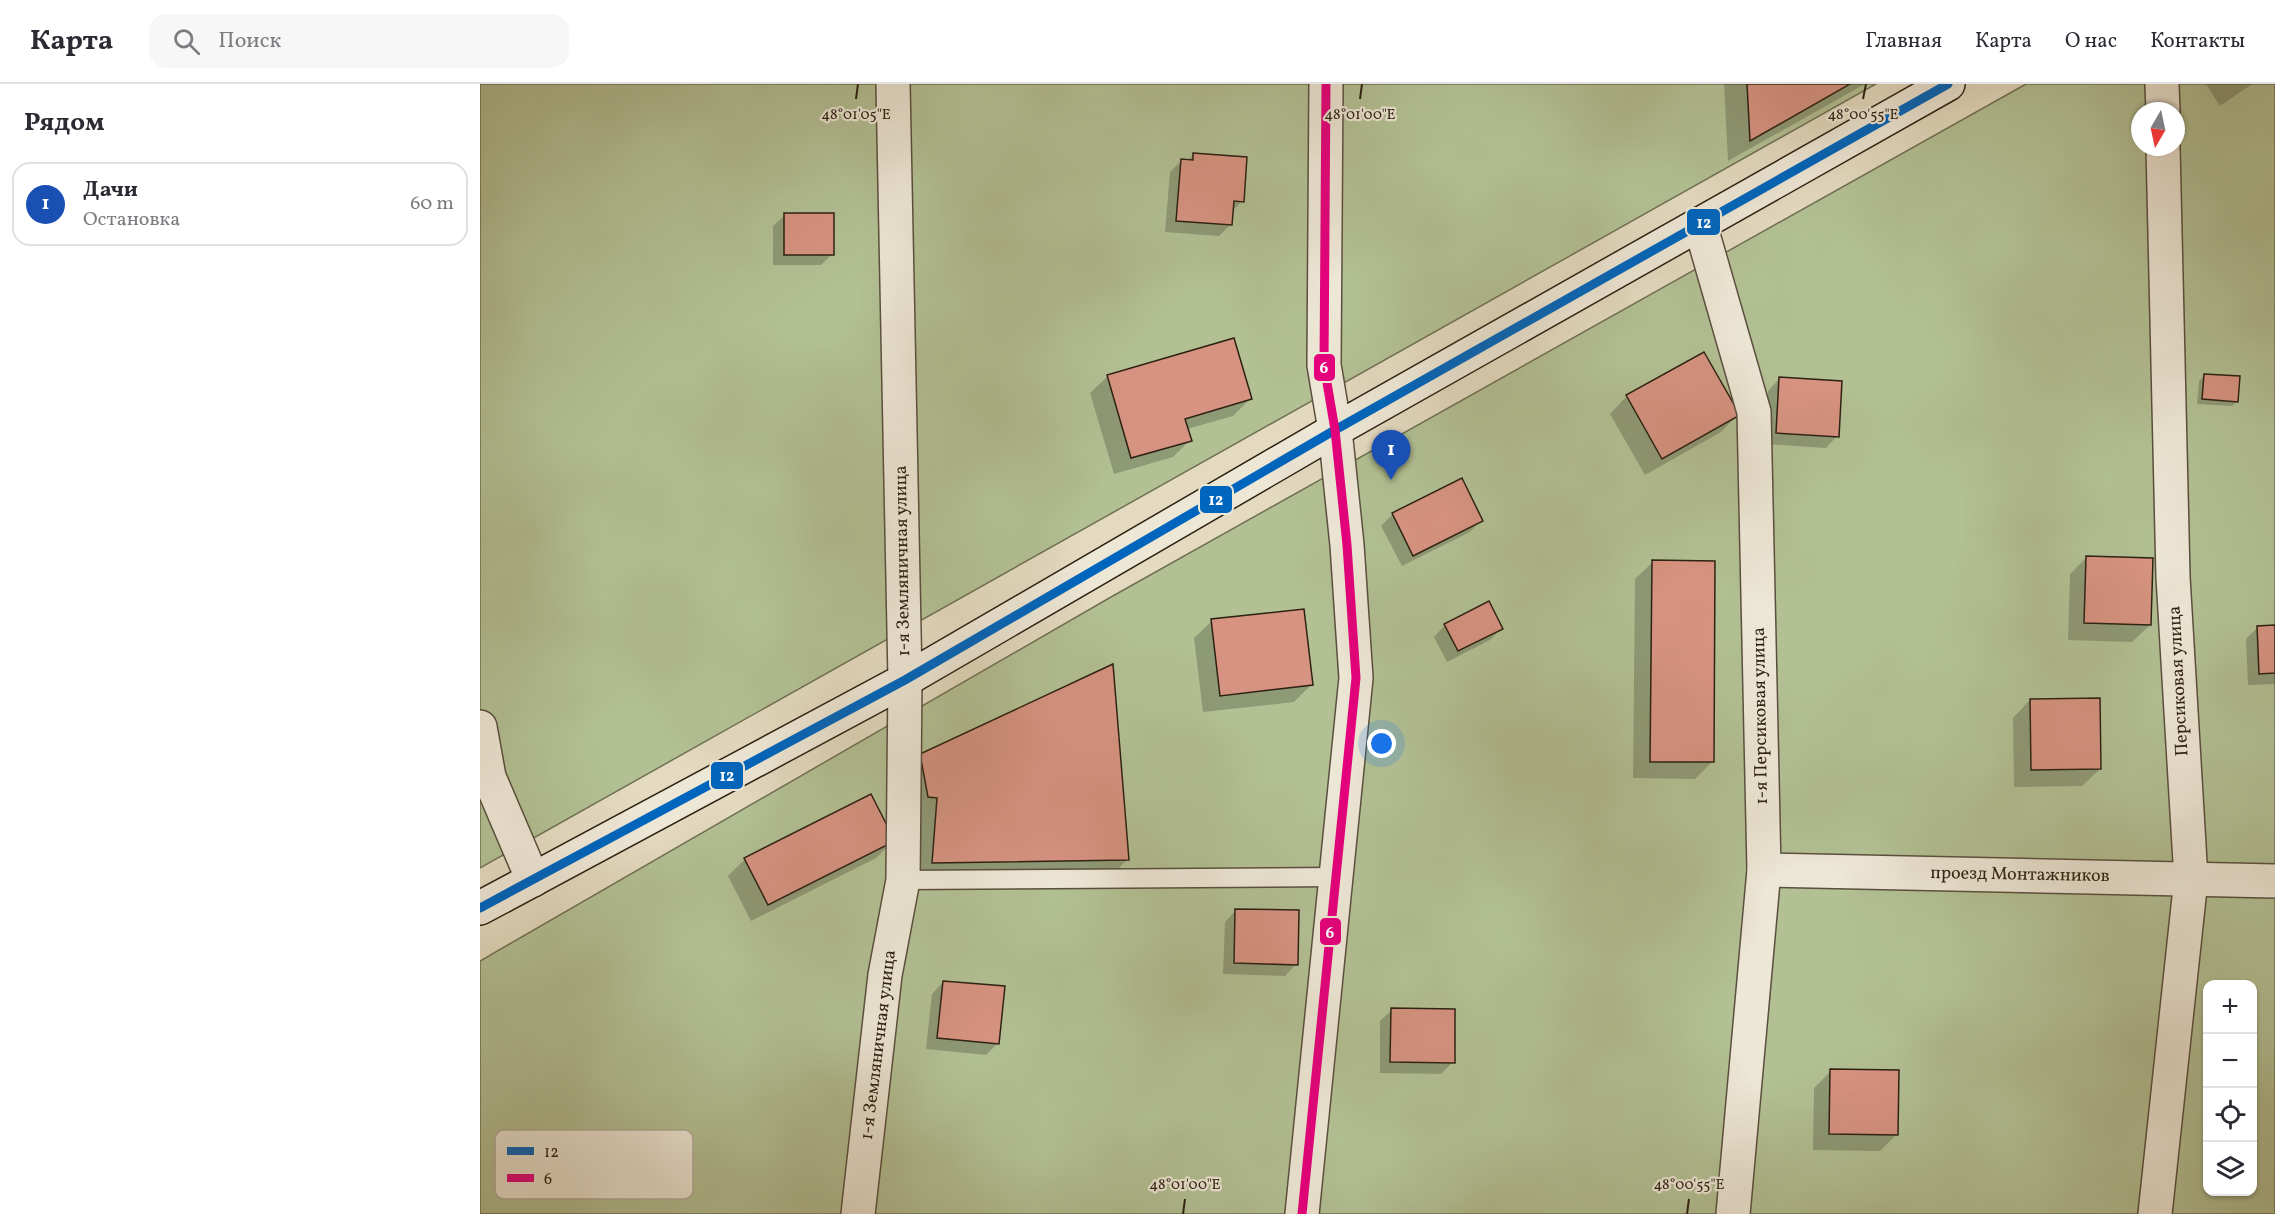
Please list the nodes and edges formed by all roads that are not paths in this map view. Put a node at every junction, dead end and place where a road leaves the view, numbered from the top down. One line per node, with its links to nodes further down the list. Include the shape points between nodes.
1 (893, 84): 9 (street, 1-я Земляничная улица)
2 (1326, 84): 8 (street, via 1324,365)
3 (1948, 84): 7 (street)
4 (2162, 84): 5 (street)
5 (2163, 102)
6 (2163, 156): 13 (street, Персиковая улица, via 2173,577)
7 (1700, 224): 8 (street); 11 (street, 1-я Персиковая улица, via 1754,412)
8 (1335, 430): 9 (street); 12 (street, via 1356,678)
9 (905, 680): 14 (street); 15 (street, 1-я Земляничная улица)
10 (480, 728): 14 (street, via 489,777)
11 (1764, 870): 13 (street, проезд Монтажников); 20 (street, 1-я Персиковая улица)
12 (1337, 877): 15 (lane); 19 (street)
13 (2191, 879): 16 (street, проезд Монтажников); 21 (street, Персиковая улица)
14 (533, 880): 17 (street)
15 (903, 880): 18 (street, 1-я Земляничная улица, via 885,975)
16 (2275, 881)
17 (480, 908)
18 (858, 1214)
19 (1302, 1214)
20 (1733, 1214)
21 (2155, 1214)

